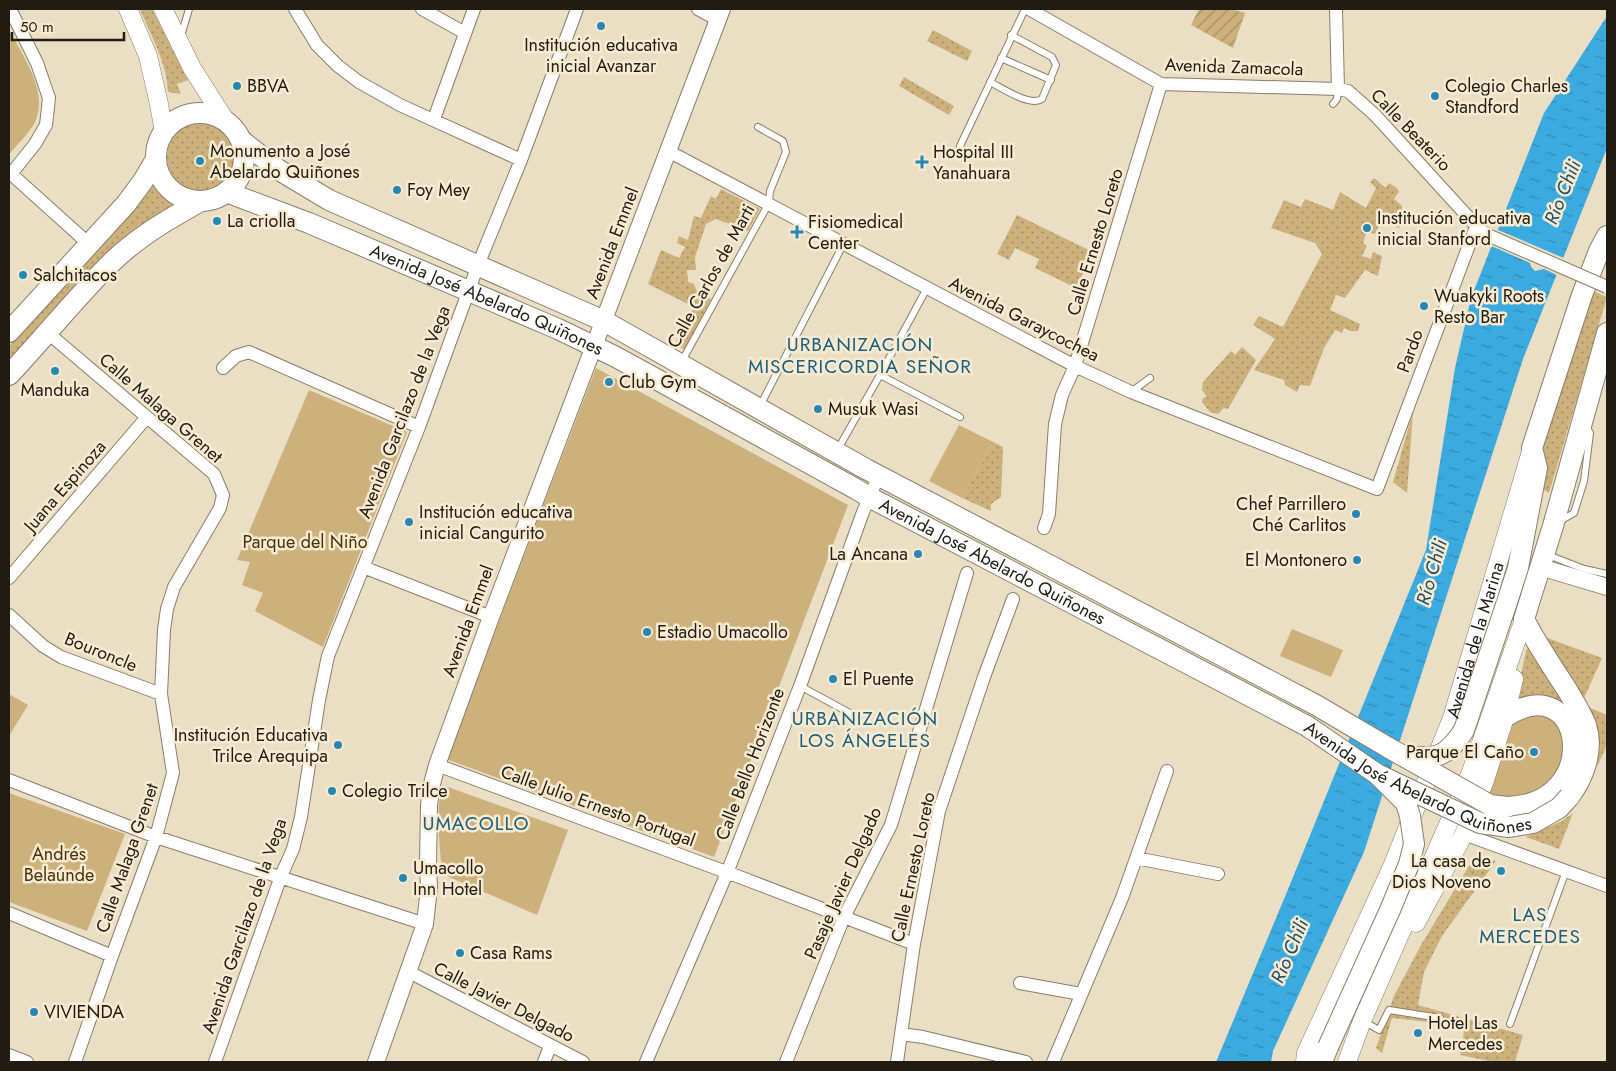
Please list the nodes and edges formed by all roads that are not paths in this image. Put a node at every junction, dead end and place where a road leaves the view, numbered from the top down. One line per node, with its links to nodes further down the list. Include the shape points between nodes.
1 (10, 9): 32 (street, via 37,63 49,98 46,125 35,144)
2 (128, 9): 26 (main road, via 148,56)
3 (163, 9): 16 (main road)
4 (189, 9): 16 (lane)
5 (295, 9): 23 (street, via 317,46 338,66 378,94)
6 (422, 9): 14 (street)
7 (474, 9): 14 (street)
8 (577, 9): 31 (street, Avenida Garcilazo de la Vega)
9 (698, 9): 13 (street)
10 (1025, 9): 15 (lane)
11 (1029, 9): 20 (street, Avenida Zamacola)
12 (1336, 9): 21 (street)
13 (720, 14): 29 (street, Avenida Emmel)
14 (465, 33): 23 (street)
15 (1011, 35): 17 (lane); 18 (lane, via 1052,57 1056,65)
16 (179, 42): 24 (main road)
17 (1001, 58): 18 (lane); 19 (lane)
18 (1051, 80): 19 (lane, via 1042,99 1035,102)
19 (990, 82): 28 (lane)
20 (1161, 84): 21 (street, Avenida Zamacola); 50 (street, Calle Ernesto Loreto)
21 (1338, 89): 22 (lane); 36 (street, Calle Beaterio, via 1348,91 1375,115)
22 (1332, 104)
23 (434, 119): 31 (street)
24 (224, 120): 26 (main road, via 214,115 192,114 171,123); 27 (main road)
25 (758, 127): 35 (lane, Calle Carlos de Marti, via 783,141 786,149 770,191)
26 (164, 132): 30 (main road, via 159,140)
27 (242, 141): 33 (main road, via 244,162 241,173); 40 (main road, Avenida José Abelardo Quiñones, via 279,170 329,200)
28 (960, 146)
29 (668, 151): 35 (street, Avenida Garaycochea); 44 (street, Avenida Emmel)
30 (156, 159): 34 (main road, via 158,172 165,184 187,199); 39 (main road, via 126,204)
31 (521, 160): 40 (street, Avenida Garcilazo de la Vega)
32 (10, 173): 39 (street)
33 (226, 192): 34 (main road); 43 (main road, Avenida José Abelardo Quiñones)
34 (201, 201): 47 (main road, via 165,221 126,250)
35 (769, 203): 38 (street, Avenida Garaycochea); 49 (lane, Calle Carlos de Marti)
36 (1477, 224): 41 (street, Calle Beaterio, bridge, via 1490,236); 63 (street, Pardo)
37 (1607, 236): 60 (main road, Avenida de la Marina, via 1582,296)
38 (844, 243): 42 (street, Avenida Garaycochea); 56 (lane)
39 (88, 244): 45 (main road)
40 (478, 266): 43 (street, Avenida Garcilazo de la Vega); 44 (main road, Avenida José Abelardo Quiñones)
41 (1607, 287)
42 (927, 288): 50 (street, Avenida Garaycochea); 53 (lane)
43 (468, 290): 48 (main road, Avenida José Abelardo Quiñones); 59 (street, Avenida Garcilazo de la Vega)
44 (604, 321): 48 (street, Avenida Emmel); 49 (main road, Avenida José Abelardo Quiñones)
45 (9, 332)
46 (1607, 332): 66 (main road)
47 (48, 333): 52 (main road); 58 (street, Calle Malaga Grenet)
48 (594, 347): 64 (main road, Avenida José Abelardo Quiñones); 74 (street, Avenida Emmel)
49 (680, 364): 56 (main road, Avenida José Abelardo Quiñones)
50 (1075, 366): 55 (street, Avenida Garaycochea); 65 (street, Calle Ernesto Loreto, via 1062,396 1055,424 1049,514)
51 (223, 368): 59 (street, via 236,356 249,352)
52 (9, 375)
53 (880, 375): 57 (lane); 61 (lane)
54 (1150, 378): 55 (lane)
55 (1131, 392): 63 (street, Avenida Garaycochea)
56 (758, 409): 61 (main road, Avenida José Abelardo Quiñones)
57 (960, 416)
58 (147, 417): 70 (street, Juana Espinoza); 77 (street, Calle Malaga Grenet, via 214,474 223,495 220,508 174,587 167,609)
59 (419, 427): 67 (street, Avenida Garcilazo de la Vega)
60 (1532, 448): 79 (main road, Avenida de la Marina); 81 (main road, bridge, via 1537,468 1518,568 1464,730 1446,752 1432,757)
61 (836, 452): 62 (main road, Avenida José Abelardo Quiñones)
62 (879, 475): 64 (street, Calle Bello Horizonte); 81 (main road, Avenida José Abelardo Quiñones, via 1316,705)
63 (1377, 490)
64 (868, 497): 76 (street, Calle Bello Horizonte); 84 (main road, Avenida José Abelardo Quiñones, bridge, via 1307,726)
65 (1044, 528)
66 (1542, 560): 69 (lane); 71 (street); 75 (main road)
67 (363, 567): 74 (street); 92 (street, Avenida Garcilazo de la Vega, via 328,656 301,817 293,849)
68 (967, 572): 95 (street, Pasaje Javier Delgado, via 891,825)
69 (1607, 574)
70 (9, 578)
71 (1607, 587)
72 (1013, 599): 97 (street, Calle Ernesto Loreto, via 939,811)
73 (9, 615): 77 (street, Bouroncle, via 43,646 61,657)
74 (491, 617): 82 (street, Avenida Emmel)
75 (1522, 626): 80 (main road, via 1518,668); 84 (main road, Avenida José Abelardo Quiñones, bridge, via 1563,684 1586,726 1588,757 1578,786 1569,797 1558,808 1533,822 1509,827 1480,822)
76 (800, 686): 78 (lane); 90 (street, Calle Bello Horizonte)
77 (161, 694): 87 (street, Calle Malaga Grenet, via 173,774)
78 (856, 717)
79 (1452, 718): 80 (main road, via 1454,734 1461,742 1472,742); 121 (main road, Avenida de la Marina, via 1391,869 1306,1053)
80 (1496, 720): 81 (main road, Avenida José Abelardo Quiñones, bridge, via 1533,705 1560,713 1569,723 1574,740 1572,757 1558,788 1545,798 1520,807 1490,805); 86 (main road, via 1485,780); 102 (main road, Avenida de la Marina)
81 (1397, 752)
82 (437, 765): 90 (street, Calle Julio Ernesto Portugal); 96 (street, Avenida Emmel, via 429,805 430,888)
83 (1167, 771): 88 (street)
84 (1377, 774): 109 (main road, bridge, via 1406,803 1414,844 1390,910)
85 (9, 780): 87 (street)
86 (1464, 834): 89 (street); 102 (main road)
87 (156, 837): 92 (street); 98 (street, Calle Malaga Grenet)
88 (1136, 858): 91 (street); 101 (street)
89 (1566, 871): 93 (street); 105 (lane)
90 (727, 873): 95 (street, Calle Julio Ernesto Portugal); 116 (street, Calle Bello Horizonte)
91 (1218, 874)
92 (281, 876): 96 (street); 112 (street, Avenida Garcilazo de la Vega)
93 (1606, 883)
94 (9, 913): 98 (street)
95 (844, 917): 97 (street, Calle Julio Ernesto Portugal); 117 (street, Pasaje Javier Delgado)
96 (425, 924): 99 (street, Avenida Emmel)
97 (914, 944): 106 (street, Calle Ernesto Loreto)
98 (112, 956): 111 (street, Calle Malaga Grenet)
99 (409, 972): 107 (street, Calle Javier Delgado); 113 (street, Avenida Emmel)
100 (1020, 983): 101 (street)
101 (1081, 994): 120 (street)
102 (1371, 1002): 104 (main road, Avenida de la Marina)
103 (1440, 1018): 104 (lane, via 1389,1010 1379,1030)
104 (1362, 1021): 122 (main road, Avenida de la Marina)
105 (1510, 1024)
106 (901, 1034): 118 (street, Calle Ernesto Loreto); 119 (street)
107 (550, 1046): 114 (street); 115 (street, Calle Javier Delgado)
108 (9, 1055): 110 (street)
109 (1325, 1055)
110 (28, 1062)
111 (76, 1062)
112 (215, 1062)
113 (376, 1062)
114 (544, 1062)
115 (583, 1062)
116 (646, 1062)
117 (786, 1062)
118 (897, 1062)
119 (1026, 1062)
120 (1053, 1062)
121 (1305, 1062)
122 (1347, 1062)

